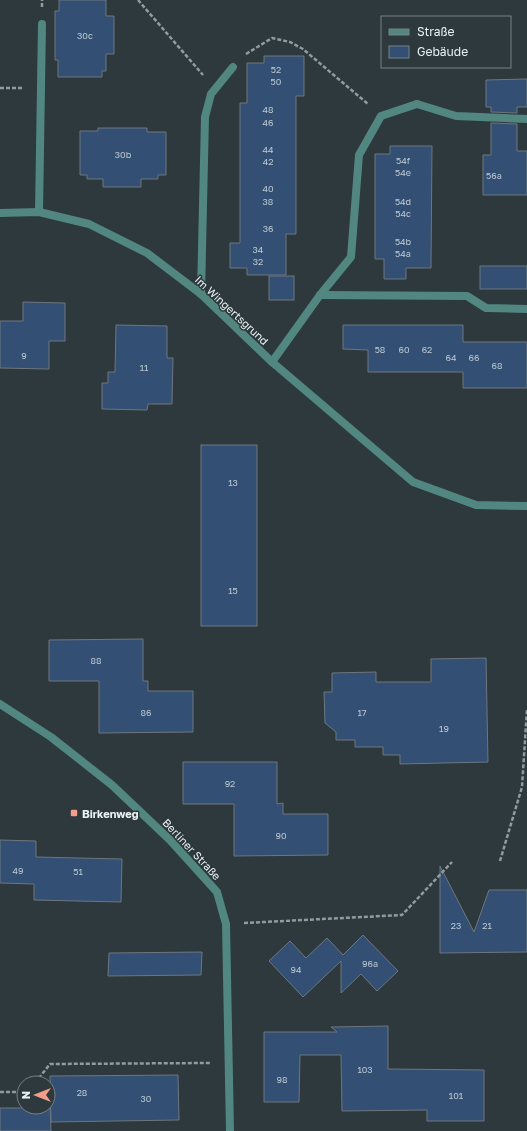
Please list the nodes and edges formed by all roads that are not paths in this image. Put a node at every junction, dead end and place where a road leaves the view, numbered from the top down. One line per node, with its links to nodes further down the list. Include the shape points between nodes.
1 (42, 24): 4 (street)
2 (233, 67): 6 (street, via 211,94 205,117)
3 (527, 119): 7 (street, Im Wingertsgrund, via 456,116 417,104 381,116 359,155 351,257)
4 (39, 212): 5 (street, Im Wingertsgrund); 6 (street, Im Wingertsgrund, via 89,224 147,253)
5 (0, 213)
6 (201, 294): 9 (street, Im Wingertsgrund)
7 (320, 295): 8 (street, via 467,296 486,308); 9 (street, Im Wingertsgrund)
8 (527, 309)
9 (272, 362): 10 (street, Im Wingertsgrund, via 413,482 476,505)
10 (527, 506)
11 (0, 704): 12 (street, Berliner Straße, via 112,784 170,840 217,892 226,924)
12 (230, 1131)

